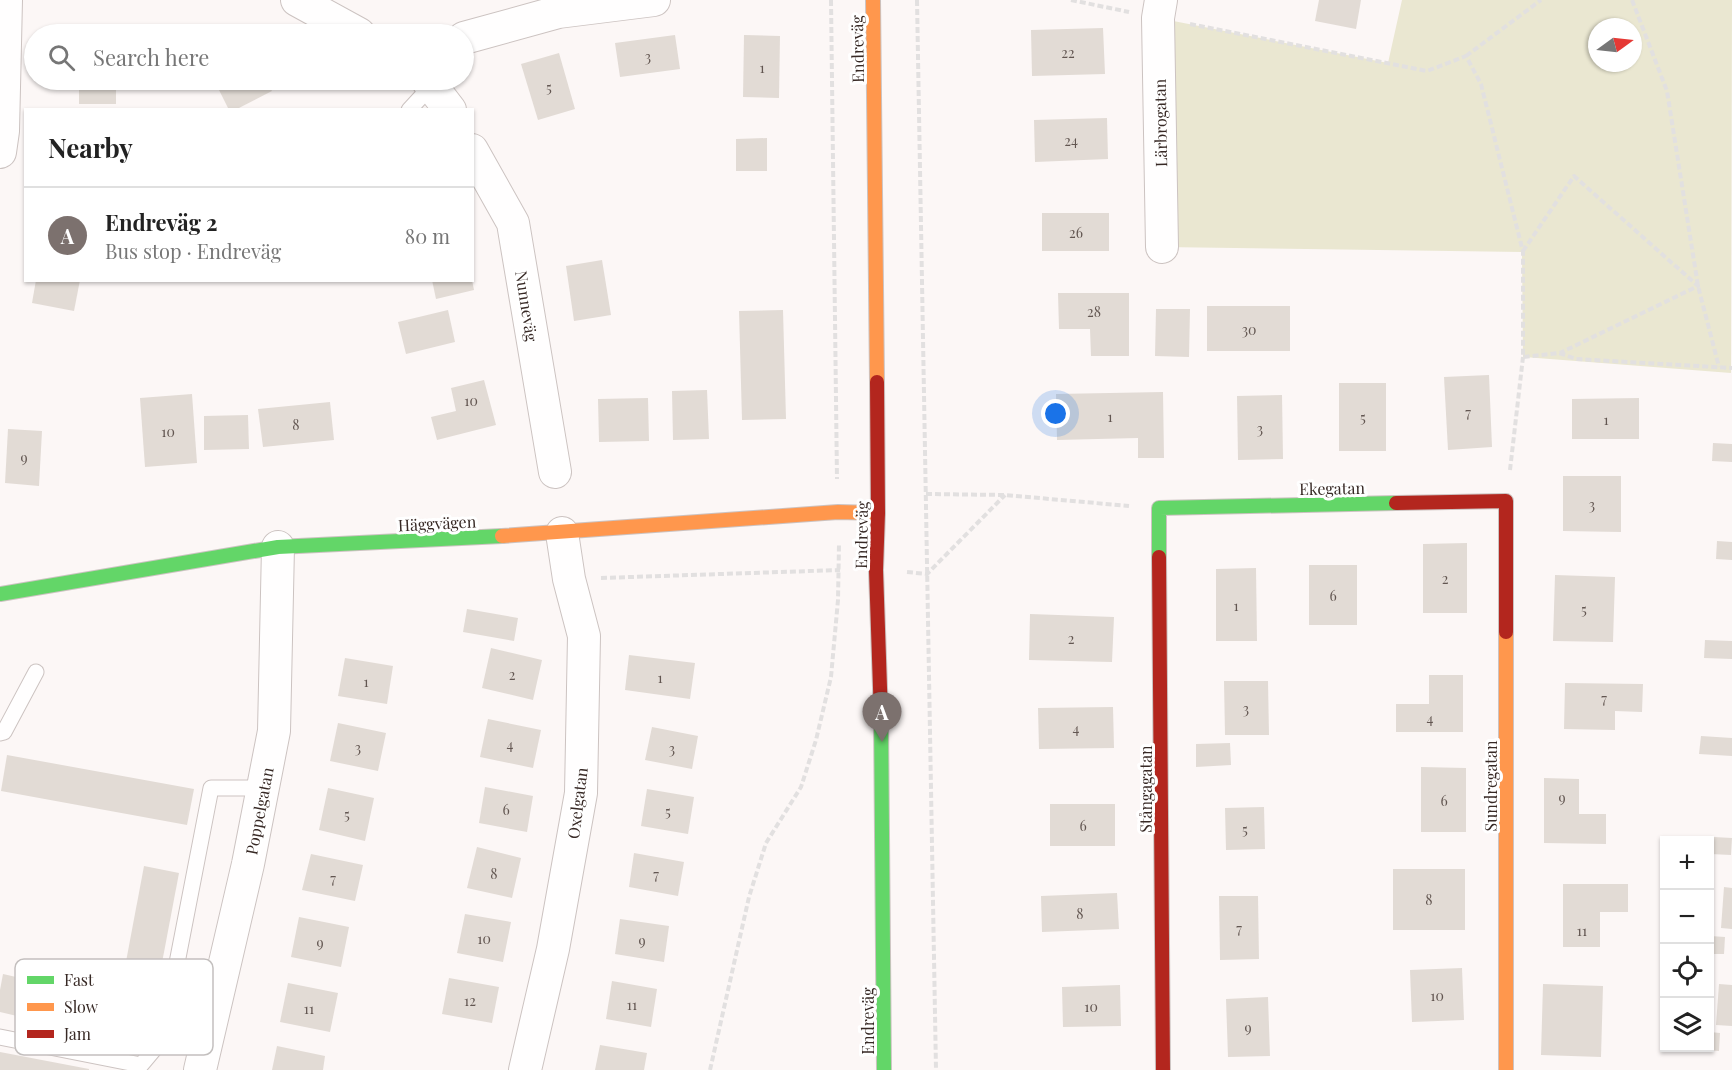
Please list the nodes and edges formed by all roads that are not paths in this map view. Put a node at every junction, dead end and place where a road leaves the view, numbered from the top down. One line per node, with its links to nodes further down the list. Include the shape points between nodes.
1 (6, 0): 10 (street)
2 (297, 0): 6 (street)
3 (654, 0): 7 (street, via 558,12)
4 (873, 0): 16 (street, Endreväg)
5 (1159, 9): 12 (street, Lärbrogatan)
6 (341, 24)
7 (474, 35)
8 (436, 91): 9 (lane)
9 (412, 108)
10 (0, 152)
11 (474, 154): 13 (street, Nunneväg, via 513,223)
12 (1162, 247)
13 (555, 472)
14 (1506, 501): 15 (street, Ekegatan); 34 (street, Sundregatan)
15 (1160, 508): 33 (street, Stångagatan)
16 (878, 513): 17 (street, Häggvägen, via 826,513); 32 (street, Endreväg)
17 (562, 533): 18 (street, Häggvägen); 31 (street, Oxelgatan, via 584,636 581,793 553,949)
18 (278, 547): 19 (street, Häggvägen); 22 (street, Poppelgatan, via 274,731)
19 (0, 594)
20 (36, 672): 21 (lane)
21 (0, 733)
22 (263, 788): 23 (lane, via 211,788); 24 (street, Poppelgatan)
23 (178, 959)
24 (213, 1014)
25 (0, 1037): 26 (lane)
26 (15, 1040)
27 (91, 1055): 28 (lane, via 141,1065)
28 (149, 1055)
29 (203, 1055): 30 (street, Poppelgatan)
30 (200, 1070)
31 (525, 1070)
32 (884, 1070)
33 (1163, 1070)
34 (1506, 1070)

